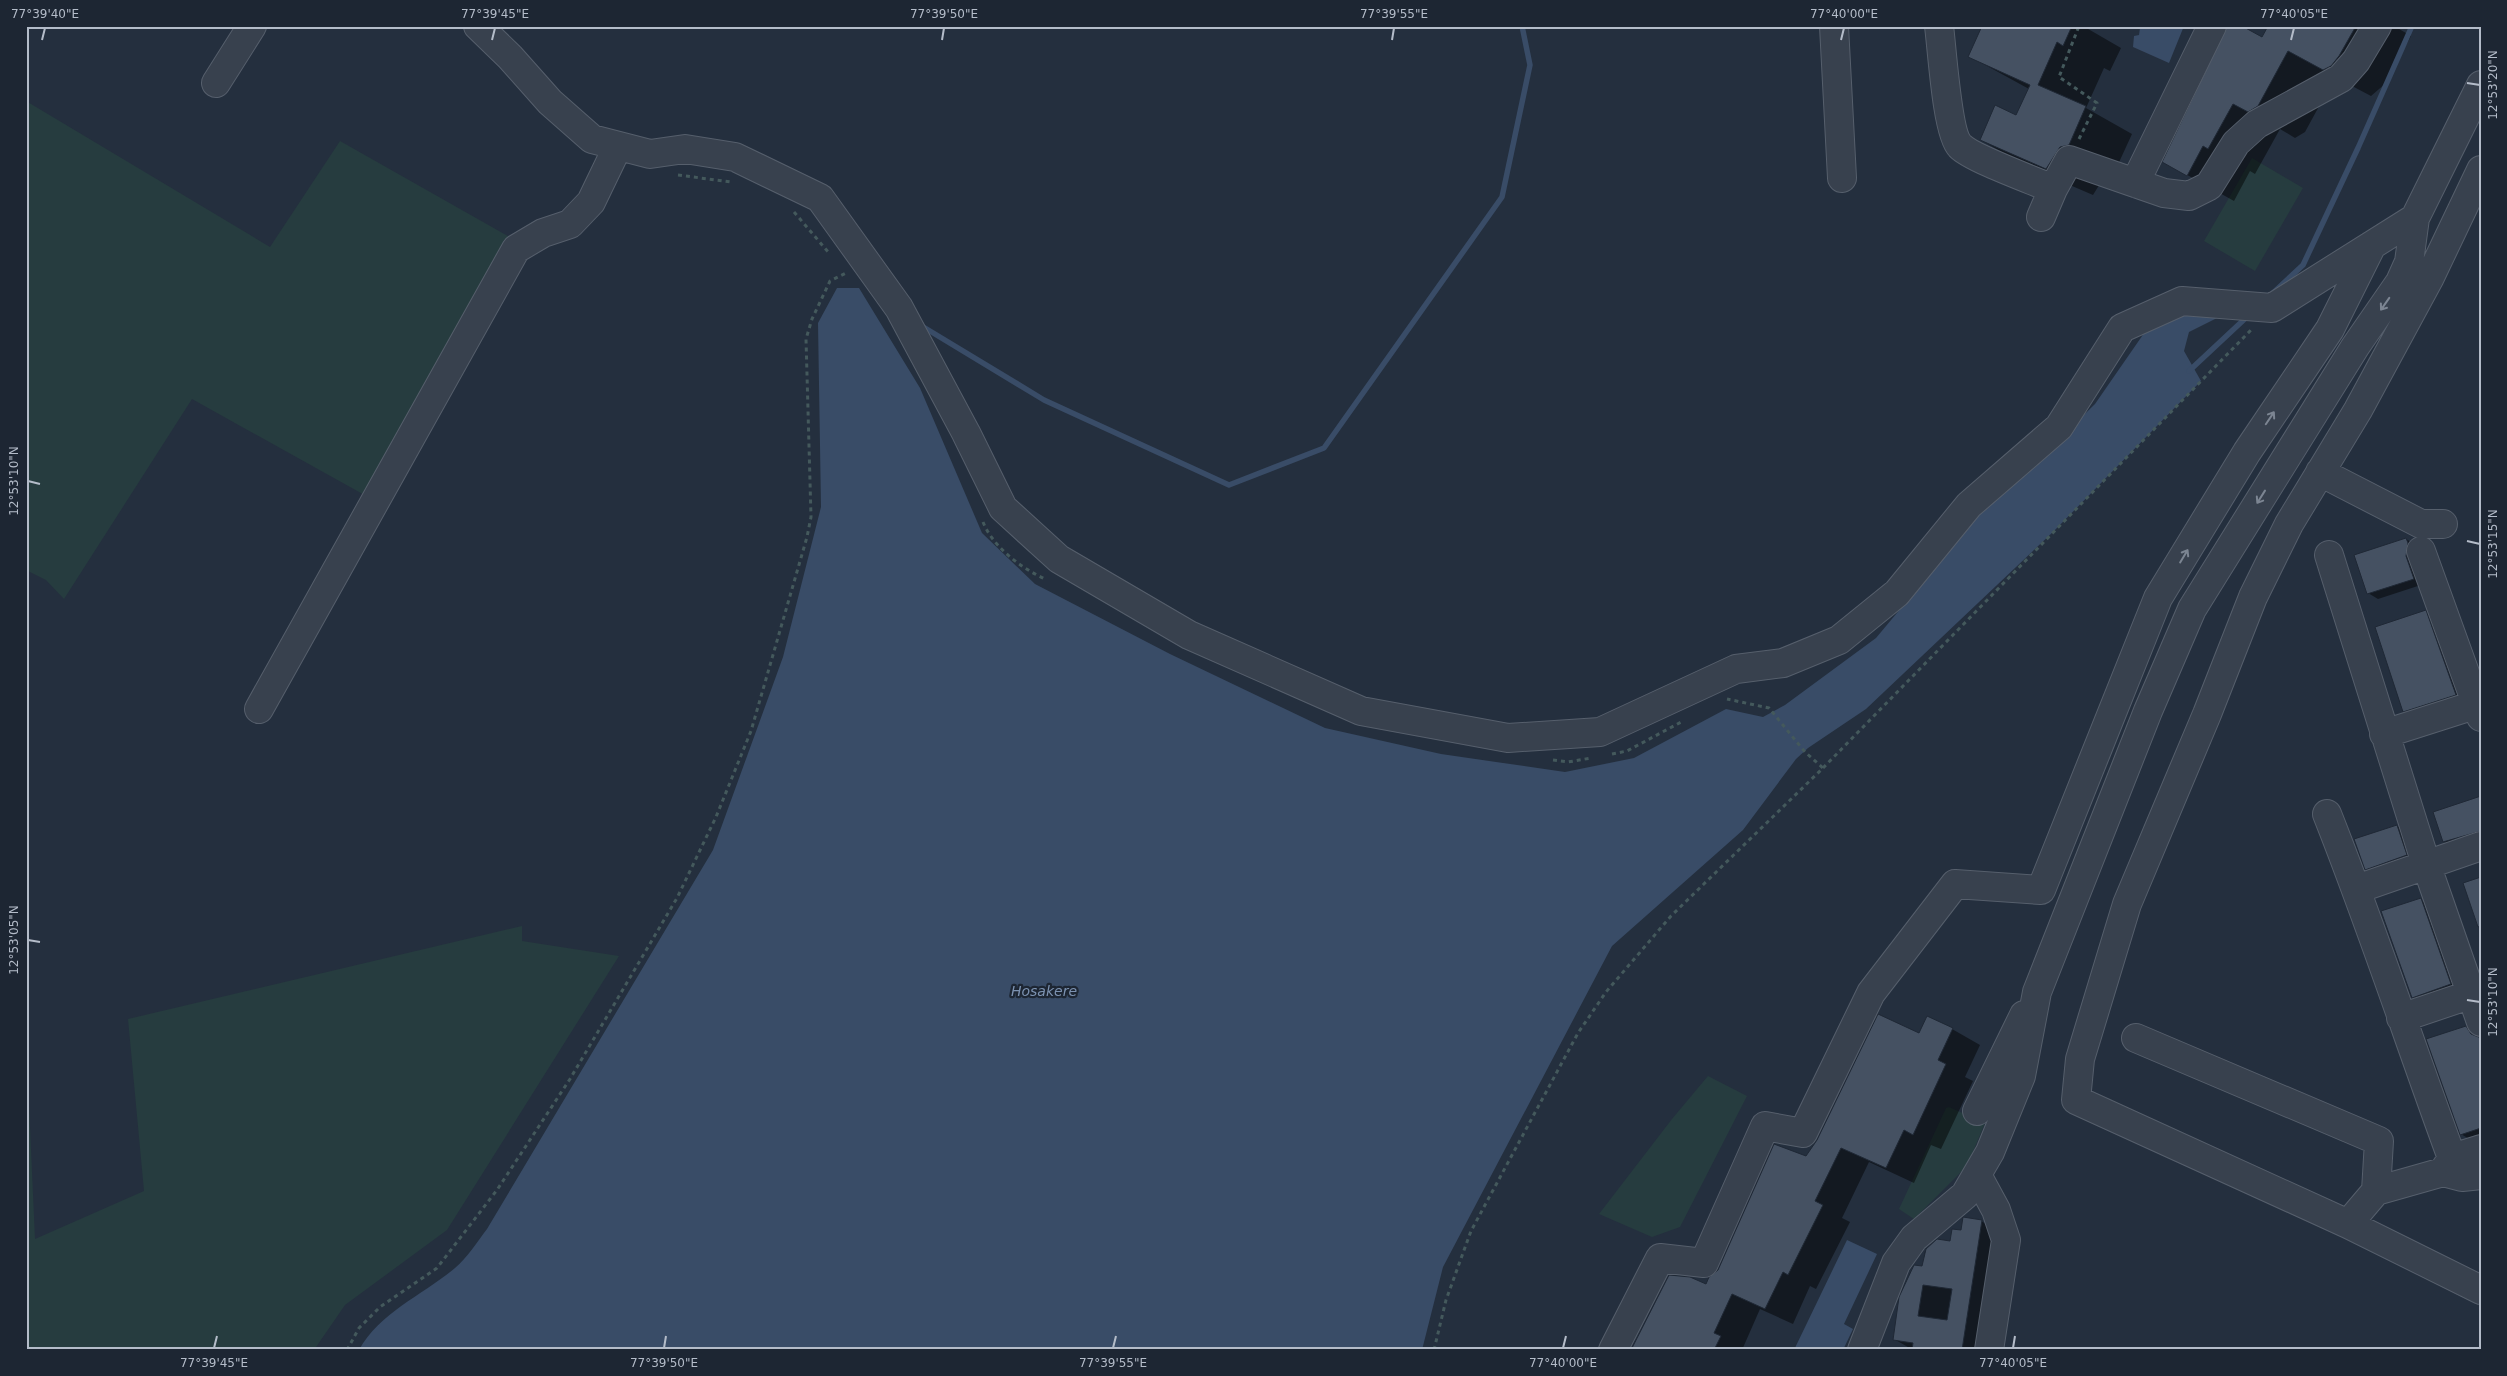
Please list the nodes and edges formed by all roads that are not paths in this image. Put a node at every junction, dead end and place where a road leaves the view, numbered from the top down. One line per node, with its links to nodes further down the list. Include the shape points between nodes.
1 (252, 26): 7 (street)
2 (478, 26): 9 (street, via 550,102 592,139)
3 (1834, 26): 11 (street)
4 (1939, 26): 13 (street, via 1952,129 1959,146)
5 (2212, 26): 12 (street)
6 (2377, 26): 12 (street, via 2356,62 2341,78 2257,124 2236,143 2209,186 2189,196 2164,193)
7 (216, 83)
8 (2481, 85): 15 (street)
9 (618, 146): 16 (street, via 650,154 685,149 735,157 820,198 899,308 1003,508 1059,559 1189,635 1361,711 1508,738 1600,732 1736,669 1783,663 1839,640 1897,593 1969,505 2059,427 2122,328 2182,302 2272,308); 29 (street, via 591,202 570,224 543,233 516,249)
10 (2481, 170): 21 (street, via 2425,285 2358,410)
11 (1842, 178)
12 (2135, 183): 13 (street, via 2069,160)
13 (2053, 189): 14 (street)
14 (2041, 217)
15 (2415, 218): 16 (street); 17 (street)
16 (2372, 245): 17 (street); 18 (street)
17 (2409, 262): 19 (street, one-way to 19, via 2400,282)
18 (2330, 329): 19 (street); 20 (street, one-way to 18)
19 (2355, 347): 22 (street)
20 (2247, 452): 22 (street); 26 (street, one-way to 20)
21 (2320, 472): 23 (street, via 2421,524); 46 (street, via 2289,524 2253,597 2127,904 2080,1059 2076,1100)
22 (2276, 473): 27 (street, one-way to 27)
23 (2443, 524)
24 (2421, 551): 28 (street)
25 (2329, 555): 30 (street)
26 (2158, 598): 27 (street); 48 (street, via 2041,890 1954,884 1871,993 1803,1133 1765,1126 1704,1263 1660,1258)
27 (2192, 609): 35 (street, via 2148,711)
28 (2479, 708): 30 (street)
29 (259, 709)
30 (2384, 734): 33 (street)
31 (2327, 814): 34 (street)
32 (2481, 846): 33 (street)
33 (2426, 864): 34 (street); 36 (street)
34 (2357, 889): 37 (street)
35 (2037, 992): 40 (street); 44 (street, via 2021,1076 1990,1152)
36 (2476, 992): 37 (street); 38 (street)
37 (2401, 1018): 42 (street)
38 (2481, 1022)
39 (2136, 1038): 45 (street, via 2379,1141)
40 (1977, 1111)
41 (2481, 1149): 42 (street)
42 (2448, 1165): 43 (street, via 2462,1177); 45 (street)
43 (2481, 1174)
44 (1977, 1175): 49 (street, via 1966,1195 1914,1238 1896,1263); 50 (street, via 1996,1210 2006,1240)
45 (2376, 1191): 46 (street)
46 (2348, 1224): 47 (street)
47 (2481, 1290)
48 (1613, 1350)
49 (1862, 1350)
50 (1989, 1350)

